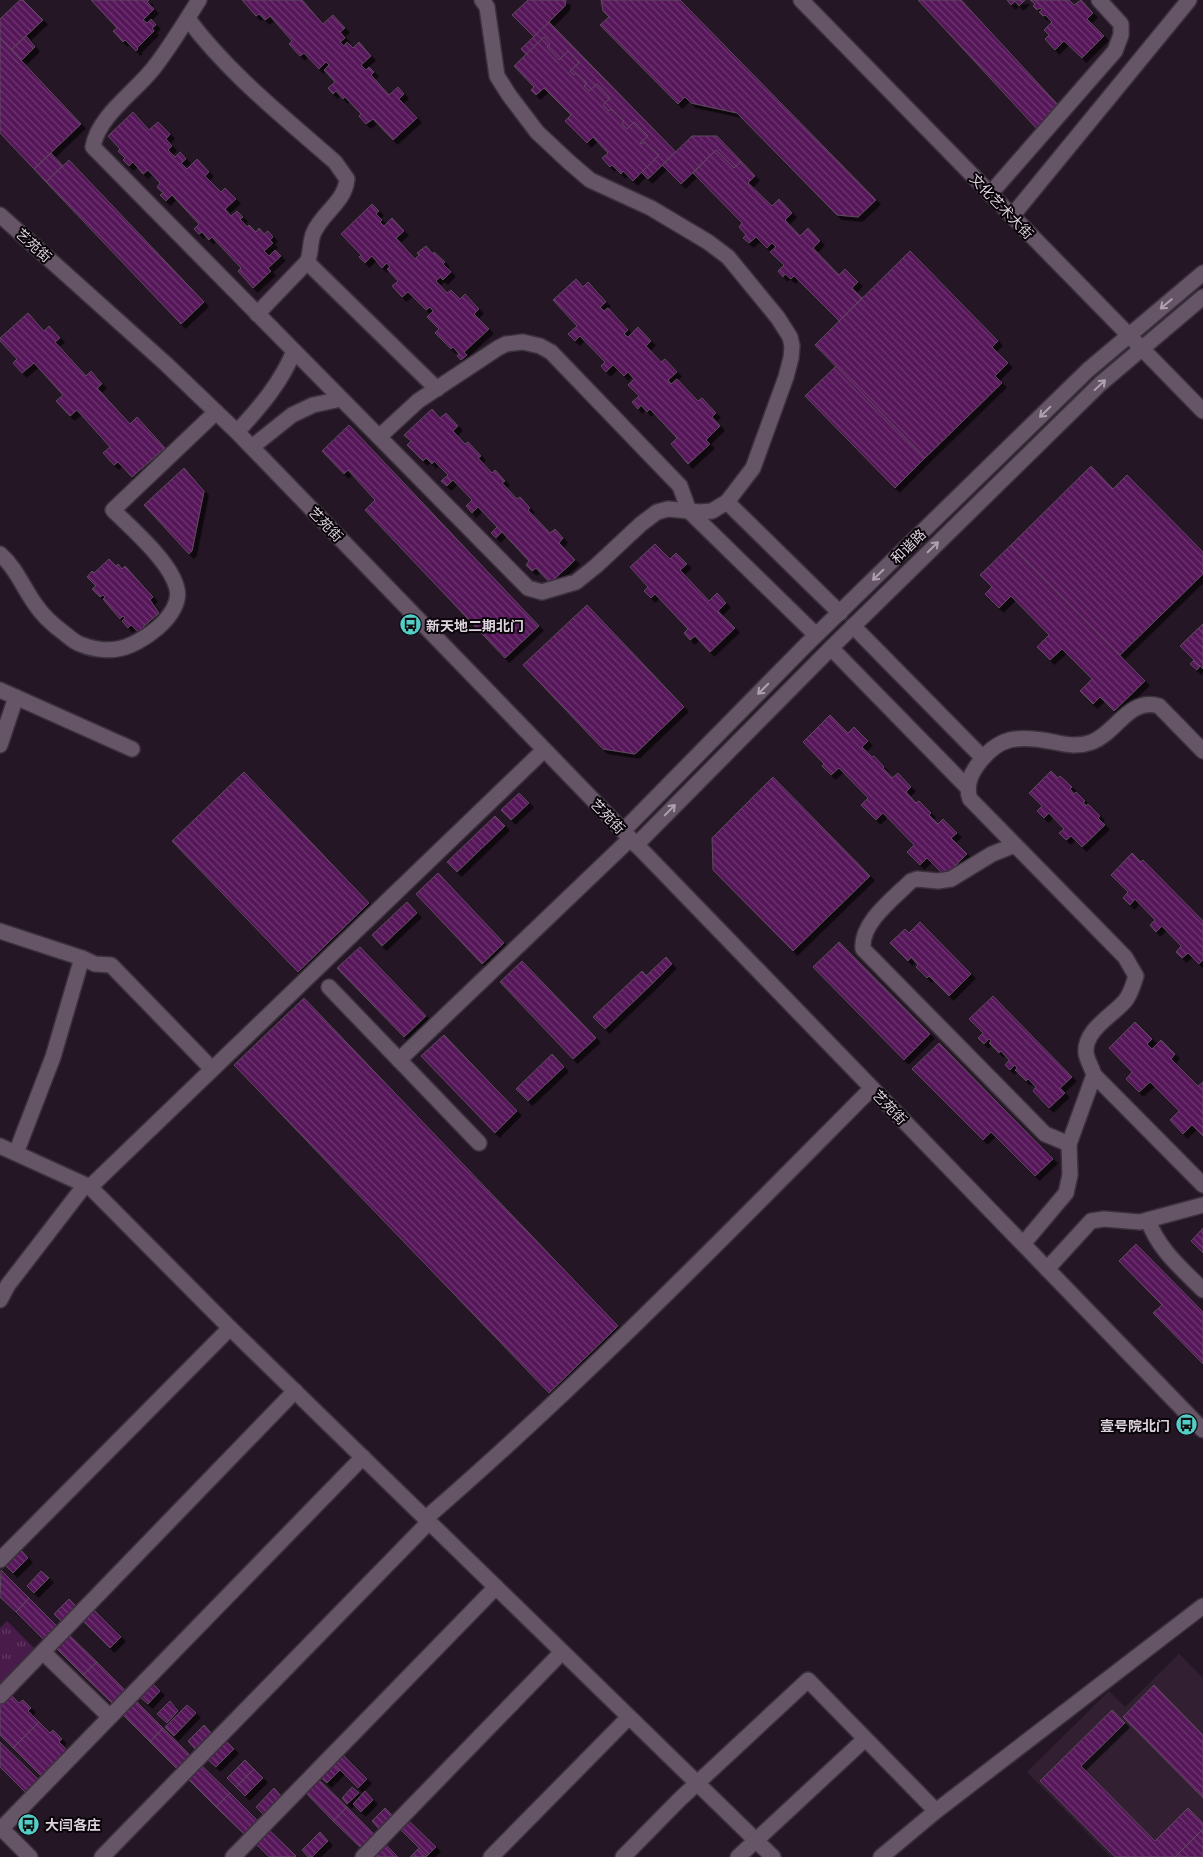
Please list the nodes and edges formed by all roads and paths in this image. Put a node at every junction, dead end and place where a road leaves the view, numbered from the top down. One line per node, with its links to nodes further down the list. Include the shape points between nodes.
1 (199, 0): 6 (street)
2 (482, 0): 24 (street, via 488,11 497,76 537,132 590,180 651,208 728,257 790,337 791,358 754,468)
3 (801, 0): 7 (street, 文化艺术大街)
4 (1099, 0): 7 (street, via 1121,24 1115,51)
5 (1189, 0): 8 (street)
6 (188, 20): 10 (street, via 223,62 335,162 347,179 347,188 341,199 314,231); 13 (street, via 156,66 104,123 92,147)
7 (990, 194): 8 (street, 文化艺术大街)
8 (1012, 216): 14 (street, 文化艺术大街)
9 (1, 217): 20 (street, 艺苑街)
10 (307, 262): 13 (street); 17 (street)
11 (1203, 273): 14 (street, 和谐路, one-way to 14)
12 (1203, 297): 15 (street, 和谐路)
13 (257, 314): 16 (street)
14 (1128, 335): 15 (street, 文化艺术大街); 27 (street, 和谐路, one-way to 27, via 1088,370)
15 (1141, 348): 19 (street, 文化艺术大街); 28 (street, 和谐路, one-way to 15, via 1100,384)
16 (294, 351): 18 (street); 21 (street, via 273,390)
17 (437, 389): 22 (street, via 418,401); 25 (street, via 506,344 523,342 540,346 551,352 680,486)
18 (341, 399): 22 (street); 23 (street, via 313,405 292,415)
19 (1200, 403)
20 (216, 412): 21 (street, 艺苑街); 26 (street, via 113,510 161,560 177,588 176,604 168,618 155,630 119,649 78,644 46,618 14,569)
21 (238, 432): 23 (street, 艺苑街)
22 (379, 437): 25 (street, via 528,588 542,592 583,578 657,512 668,509)
23 (252, 447): 35 (street, 艺苑街)
24 (727, 502): 25 (street, via 712,511); 27 (street)
25 (689, 511): 29 (street)
26 (0, 554)
27 (840, 613): 29 (street, 和谐路)
28 (853, 626): 30 (street, 和谐路); 37 (street)
29 (816, 635): 39 (street, 和谐路, one-way to 39)
30 (830, 648): 38 (street); 39 (street, 和谐路, one-way to 30)
31 (0, 690): 32 (street)
32 (16, 697): 33 (street); 34 (street)
33 (0, 744)
34 (132, 749)
35 (544, 750): 39 (street, 艺苑街); 45 (street)
36 (1203, 751): 37 (street, via 1159,706 1152,704 1132,709 1105,736 1080,746 1017,737 992,748)
37 (983, 758): 38 (street, via 968,781)
38 (968, 788): 40 (street, via 970,799)
39 (630, 838): 44 (street); 47 (street, 艺苑街)
40 (1015, 845): 46 (street, via 1125,957 1136,976 1126,1000 1089,1039 1086,1052); 49 (street, via 992,854 951,880 911,881 872,920 865,932 863,949 1044,1134)
41 (0, 931): 42 (street)
42 (82, 958): 45 (street, via 95,964 111,965); 51 (street, via 53,1057)
43 (329, 987): 44 (street)
44 (399, 1060): 48 (street)
45 (212, 1068): 53 (street)
46 (1094, 1075): 49 (street); 52 (street)
47 (872, 1088): 56 (street, 艺苑街); 64 (street, via 621,1340)
48 (478, 1143)
49 (1069, 1144): 56 (street, via 1070,1174 1066,1193)
50 (0, 1146): 51 (street)
51 (16, 1153): 53 (street)
52 (1203, 1185)
53 (87, 1186): 59 (street, via 8,1285); 60 (street)
54 (1203, 1205): 55 (street)
55 (1148, 1220): 57 (street, via 1104,1219 1091,1222); 58 (street, via 1164,1250)
56 (1023, 1244): 57 (street, 艺苑街)
57 (1047, 1269): 62 (street, 艺苑街)
58 (1203, 1290)
59 (0, 1300)
60 (230, 1328): 61 (street); 65 (street)
61 (295, 1391): 63 (street); 68 (street)
62 (1203, 1430)
63 (363, 1457): 64 (street); 71 (street)
64 (427, 1520): 66 (street); 79 (street)
65 (2, 1554)
66 (496, 1587): 69 (street); 80 (street)
67 (1203, 1606): 75 (street)
68 (43, 1652): 70 (street); 71 (street)
69 (562, 1652): 72 (street); 81 (street)
70 (0, 1696)
71 (110, 1717): 76 (street)
72 (629, 1717): 74 (street); 82 (street)
73 (865, 1739): 74 (street, via 808,1680); 75 (street); 77 (street)
74 (697, 1783): 77 (street); 83 (street)
75 (936, 1811): 86 (street)
76 (1, 1828): 78 (street)
77 (755, 1840): 84 (street); 85 (street)
78 (30, 1857)
79 (102, 1857)
80 (233, 1857)
81 (363, 1857)
82 (491, 1857)
83 (623, 1857)
84 (738, 1857)
85 (772, 1857)
86 (881, 1857)

